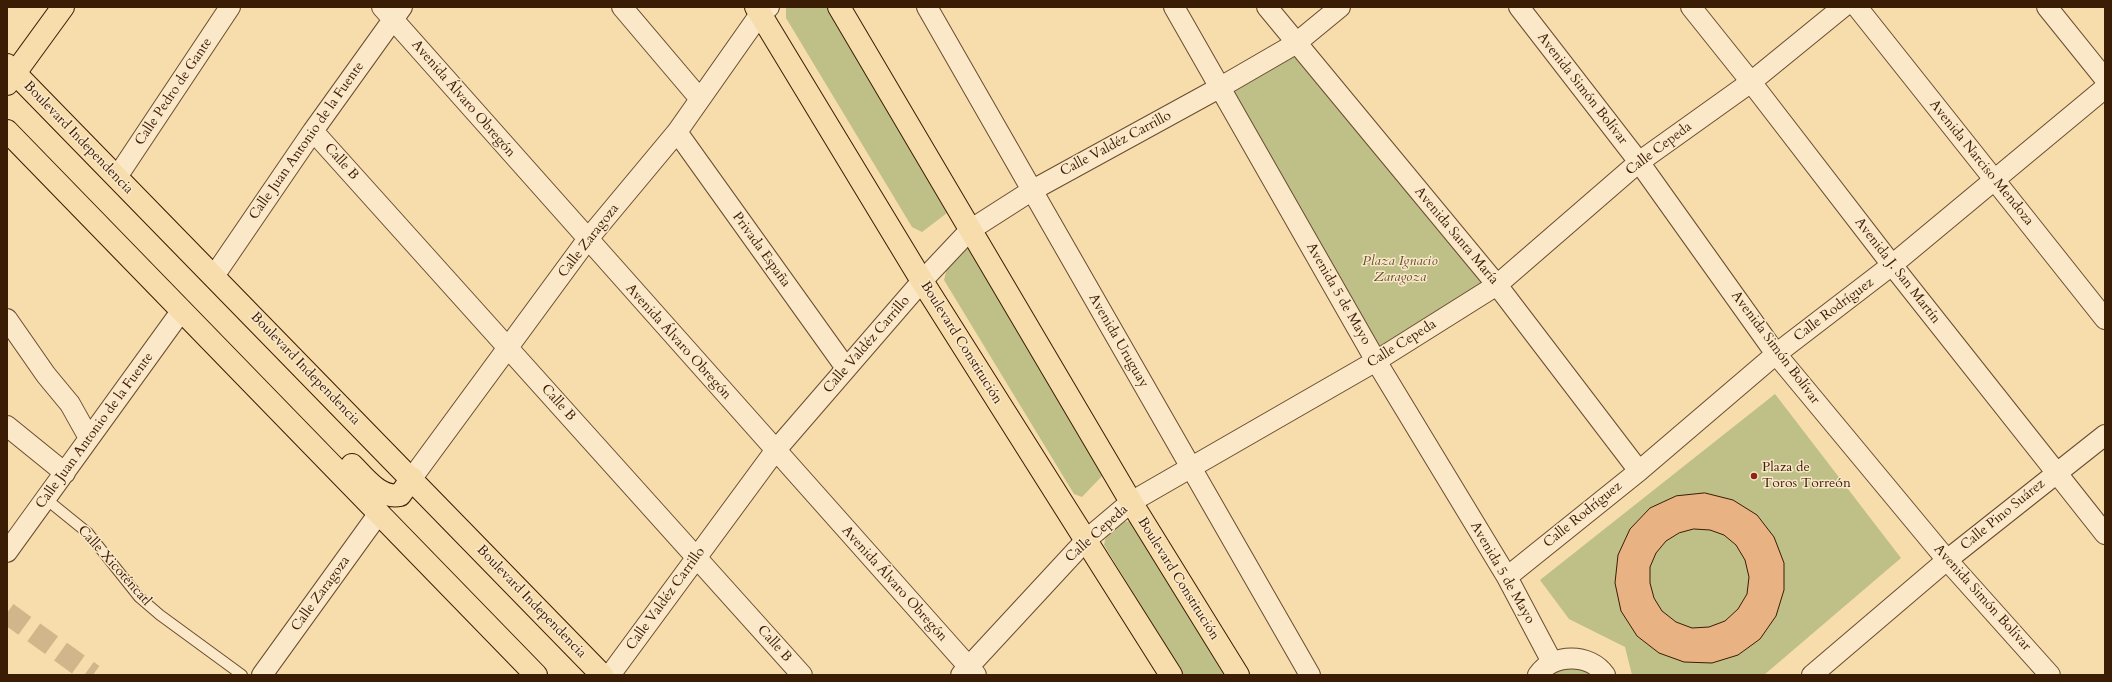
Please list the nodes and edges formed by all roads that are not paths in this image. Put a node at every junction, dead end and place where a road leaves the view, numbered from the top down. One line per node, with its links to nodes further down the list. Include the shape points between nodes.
1 (63, 7): 17 (main road)
2 (230, 7): 27 (street, Calle Pedro de Gante)
3 (622, 7): 22 (street)
4 (839, 7): 30 (main road, Boulevard Constitución)
5 (927, 7): 29 (street, Avenida Uruguay)
6 (1174, 7): 20 (street, Avenida 5 de Mayo)
7 (1267, 7): 16 (street, Avenida Santa María)
8 (1340, 7): 16 (street, Calle Valdéz Carrillo)
9 (1519, 7): 26 (street, Avenida Simón Bolívar)
10 (1691, 7): 19 (street, Avenida J. San Martín)
11 (1843, 7): 19 (street, Calle Cepeda)
12 (1857, 7): 28 (street, Avenida Narciso Mendoza)
13 (2047, 7): 18 (street)
14 (762, 9): 22 (street, Calle Zaragoza); 34 (main road, Boulevard Constitución)
15 (392, 11): 24 (street, Calle Juan Antonio de la Fuente); 31 (street, Avenida Álvaro Obregón)
16 (1295, 44): 20 (street, Calle Valdéz Carrillo); 35 (street, Avenida Santa María)
17 (10, 75): 27 (main road, Boulevard Independencia)
18 (2105, 79)
19 (1751, 82): 26 (street, Calle Cepeda); 32 (street, Avenida J. San Martín)
20 (1219, 88): 29 (street, Calle Valdéz Carrillo); 41 (street, Avenida 5 de Mayo)
21 (2105, 88): 28 (street, Calle Rodríguez)
22 (700, 99): 25 (street, Calle Zaragoza)
23 (7, 131): 36 (main road)
24 (313, 131): 33 (street, Calle Juan Antonio de la Fuente); 39 (street, Calle B)
25 (677, 132): 31 (street, Calle Zaragoza); 42 (street, Privada España)
26 (1639, 162): 35 (street, Calle Cepeda); 40 (street, Avenida Simón Bolívar)
27 (117, 177): 33 (main road, Boulevard Independencia)
28 (1996, 180): 32 (street, Calle Rodríguez); 38 (street, Avenida Narciso Mendoza)
29 (1031, 191): 30 (street, Calle Valdéz Carrillo); 48 (street, Avenida Uruguay)
30 (970, 230): 34 (street, Calle Valdéz Carrillo); 54 (main road, Boulevard Constitución)
31 (587, 240): 39 (street, Calle Zaragoza); 47 (street, Avenida Álvaro Obregón)
32 (1892, 265): 40 (street, Calle Rodríguez); 51 (street, Avenida J. San Martín)
33 (214, 276): 52 (main road, Boulevard Independencia)
34 (922, 281): 42 (street, Calle Valdéz Carrillo); 57 (main road, Boulevard Constitución)
35 (1497, 285): 41 (street, Calle Cepeda); 49 (street, Avenida Santa María)
36 (182, 310): 44 (main road); 46 (street, Calle Juan Antonio de la Fuente)
37 (7, 319): 46 (street, via 46,375 70,404)
38 (2105, 319)
39 (509, 349): 52 (street, Calle Zaragoza); 59 (street, Calle B)
40 (1776, 354): 49 (street, Calle Rodríguez); 60 (street, Avenida Simón Bolívar)
41 (1376, 361): 48 (street, Calle Cepeda); 61 (street, Avenida 5 de Mayo)
42 (846, 368): 47 (street, Calle Valdéz Carrillo)
43 (7, 426): 50 (street)
44 (299, 431): 52 (main road, via 324,437 372,485 385,494 400,495); 55 (main road)
45 (2105, 435): 51 (street, Calle Pino Suárez)
46 (89, 438): 50 (street, Calle Juan Antonio de la Fuente)
47 (775, 451): 59 (street, Calle Valdéz Carrillo); 63 (street, Avenida Álvaro Obregón)
48 (1192, 468): 54 (street, Calle Cepeda); 73 (street, Avenida Uruguay)
49 (1639, 471): 61 (street, Calle Rodríguez)
50 (65, 472): 53 (street, Calle Juan Antonio de la Fuente)
51 (2057, 472): 56 (street, Avenida J. San Martín); 60 (street, Calle Pino Suárez)
52 (412, 478): 68 (main road, Boulevard Independencia)
53 (46, 498): 58 (street, Calle Juan Antonio de la Fuente); 65 (lane, Calle Xicoténcatl, via 88,534 139,597)
54 (1131, 502): 57 (street, Calle Cepeda); 72 (main road, Boulevard Constitución)
55 (379, 513): 66 (street, Calle Zaragoza); 67 (main road)
56 (2105, 534)
57 (1086, 540): 63 (street, Calle Cepeda); 71 (main road, Boulevard Constitución)
58 (7, 552)
59 (697, 558): 69 (street, Calle Valdéz Carrillo); 70 (street, Calle B)
60 (1947, 560): 64 (street, Calle Pino Suárez); 75 (street, Avenida Simón Bolívar)
61 (1507, 577): 62 (street, Avenida 5 de Mayo)
62 (1545, 669): 74 (street, via 1565,658 1578,658 1591,663)
63 (968, 672)
64 (1815, 674)
65 (242, 675)
66 (262, 675)
67 (536, 675)
68 (602, 675)
69 (610, 675)
70 (802, 675)
71 (1171, 675)
72 (1238, 675)
73 (1310, 675)
74 (1605, 675)
75 (2050, 675)

